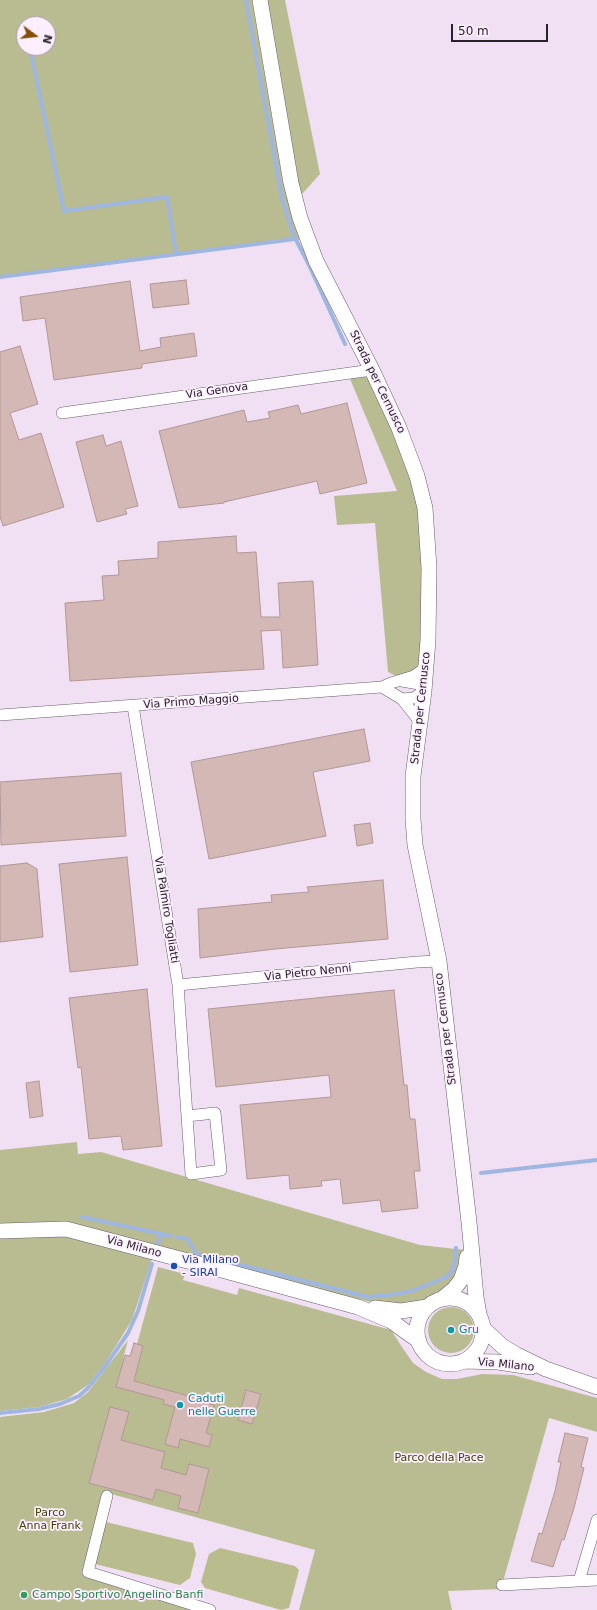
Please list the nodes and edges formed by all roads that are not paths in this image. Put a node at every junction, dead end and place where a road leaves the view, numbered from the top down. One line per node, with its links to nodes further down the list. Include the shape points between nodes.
1 (260, 0): 2 (street, Strada per Cernusco, via 296,205 316,261)
2 (372, 370): 3 (street, Via Genova); 4 (street, Strada per Cernusco, via 410,453 425,508 429,581)
3 (62, 413)
4 (426, 665): 5 (street, Via Primo Maggio, via 414,676); 7 (street, Strada per Cernusco)
5 (400, 680): 6 (street, Via Primo Maggio); 7 (street, via 419,684)
6 (382, 687): 8 (street); 9 (street, Via Primo Maggio)
7 (424, 691): 8 (street, via 414,698); 11 (street, Strada per Cernusco)
8 (402, 698): 11 (street)
9 (133, 706): 10 (street, Via Primo Maggio); 13 (street, Via Palmiro Togliatti)
10 (0, 715)
11 (420, 722): 12 (street, Strada per Cernusco, via 413,782 414,832)
12 (439, 961): 13 (street, Via Pietro Nenni); 16 (street, Strada per Cernusco)
13 (178, 985): 14 (street, Via Palmiro Togliatti)
14 (187, 1116): 14 (street, Via Palmiro Togliatti, via 215,1113 221,1170 191,1174)
15 (0, 1232): 18 (street, Via Milano, via 66,1229)
16 (469, 1234): 17 (street, Strada per Cernusco, via 466,1266 462,1278); 20 (street, Strada per Cernusco)
17 (442, 1299): 19 (street, Via Milano); 20 (street, Via Milano, via 461,1299 473,1306)
18 (358, 1307): 19 (street, Via Milano, via 398,1311); 21 (street, Via Milano, via 391,1321)
19 (427, 1307): 21 (street, via 418,1323)
20 (481, 1321): 22 (street, Via Milano, via 483,1338 475,1354); 23 (street, Via Milano, via 509,1351)
21 (419, 1341): 22 (street, Via Milano, via 425,1353 438,1362 453,1364)
22 (465, 1361): 23 (street, Via Milano, via 508,1363)
23 (546, 1369): 24 (street, Via Milano)
24 (597, 1386)
25 (107, 1496): 30 (street, via 88,1572)
26 (597, 1520): 28 (street)
27 (597, 1580): 28 (street)
28 (580, 1581): 29 (street)
29 (502, 1585)
30 (210, 1610)

